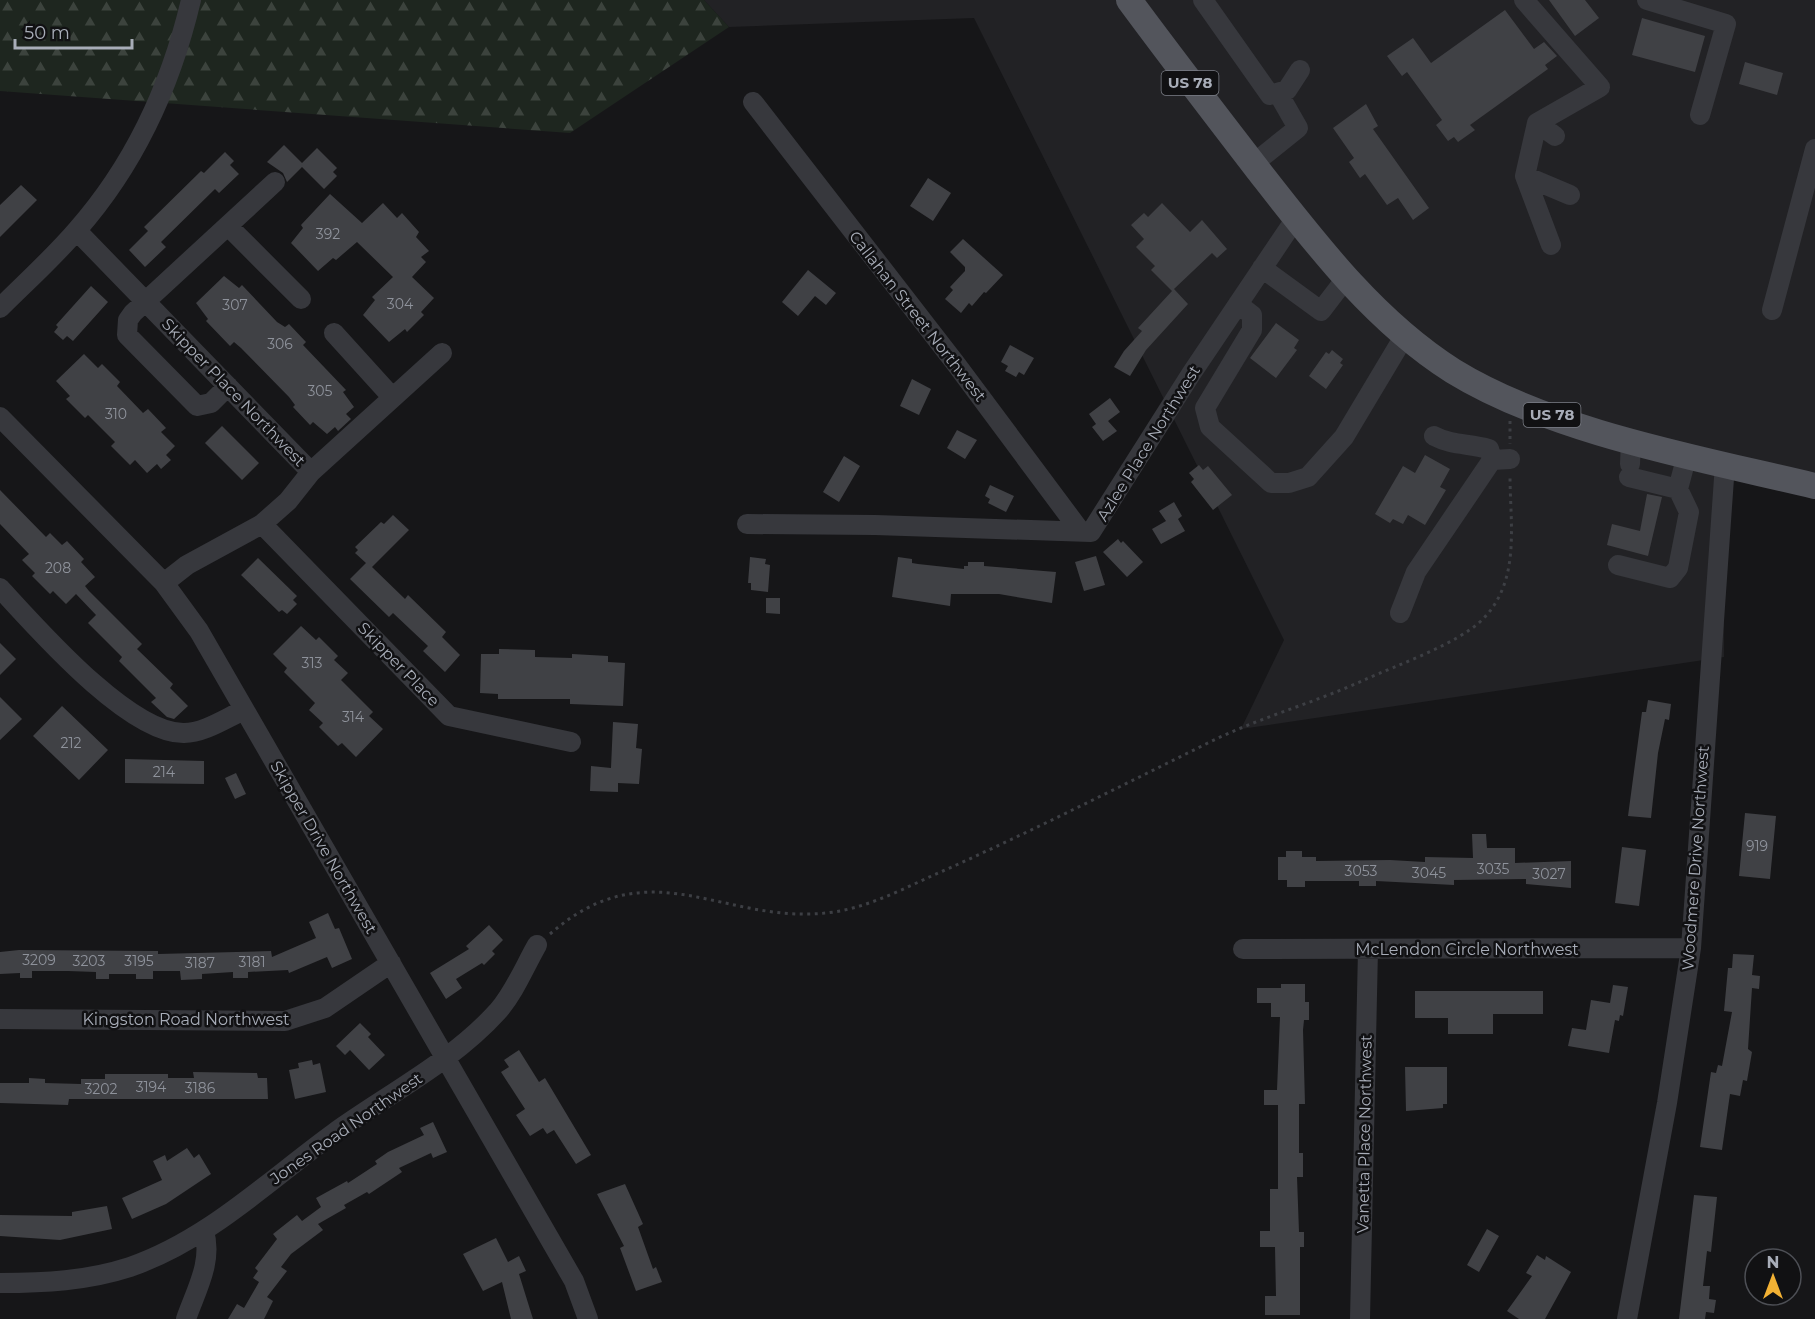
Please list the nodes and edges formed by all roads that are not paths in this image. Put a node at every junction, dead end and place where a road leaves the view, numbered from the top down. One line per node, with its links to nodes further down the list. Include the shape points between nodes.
1 (191, 0): 19 (street, via 168,80 141,138 114,183)
2 (1129, 0): 13 (main road, US 78)
3 (1203, 0): 7 (street)
4 (1524, 0): 10 (street, via 1600,87)
5 (1647, 0): 9 (street, via 1726,24)
6 (1300, 70): 7 (street, via 1287,90)
7 (1274, 94): 13 (street, via 1298,128)
8 (753, 102): 45 (street, Callahan Street Northwest)
9 (1700, 115)
10 (1537, 123): 11 (street); 14 (street)
11 (1555, 136)
12 (1815, 149): 27 (street)
13 (1253, 164): 17 (main road, US 78)
14 (1525, 177): 16 (street); 20 (street)
15 (275, 182): 18 (street)
16 (1570, 195)
17 (1296, 218): 21 (street, Azlee Place Northwest); 22 (main road, US 78)
18 (228, 226): 23 (street); 24 (street)
19 (77, 231): 24 (street, Skipper Place Northwest); 26 (street)
20 (1551, 245)
21 (1262, 268): 22 (street, via 1320,311); 25 (street, Azlee Place Northwest)
22 (1347, 277): 29 (main road, US 78)
23 (301, 299)
24 (147, 303): 31 (street, Skipper Place Northwest); 31 (street, via 128,320 127,335 197,406 211,403)
25 (1239, 304): 29 (street, via 1252,315 1252,330 1205,408 1206,416 1210,427 1271,483 1308,477 1350,428); 45 (street, Azlee Place Northwest, via 1091,532)
26 (0, 309)
27 (1772, 310)
28 (334, 333): 32 (street)
29 (1405, 335): 36 (main road, US 78, via 1453,371)
30 (442, 353): 32 (street)
31 (228, 386): 38 (street, Skipper Place Northwest)
32 (392, 397): 38 (street)
33 (0, 417): 47 (street, Skipper Drive Northwest)
34 (1434, 436): 49 (street, via 1451,446 1466,443 1489,449 1501,459 1416,572)
35 (1687, 455): 36 (main road, US 78); 37 (main road, US 78); 40 (street)
36 (1630, 461): 40 (street)
37 (1725, 465): 39 (main road, US 78); 42 (street, Woodmere Drive Northwest)
38 (311, 471): 43 (street, Skipper Place Northwest, via 288,501)
39 (1815, 486)
40 (1678, 489): 41 (street)
41 (1689, 512): 42 (street); 46 (street, via 1678,568 1670,578)
42 (1721, 522): 53 (street, Woodmere Drive Northwest)
43 (262, 524): 47 (street, Skipper Place Northwest, via 187,565); 51 (street, Skipper Place, via 449,716)
44 (747, 524): 45 (street, Azlee Place Northwest)
45 (1081, 532)
46 (1618, 565)
47 (164, 583): 50 (street, Skipper Drive Northwest, via 199,631)
48 (0, 588): 50 (street, via 48,640 130,714 163,731 186,734)
49 (1400, 613)
50 (244, 710): 56 (street, Skipper Drive Northwest)
51 (571, 742)
52 (537, 945): 58 (street, Jones Road Northwest, via 498,1011)
53 (1691, 948): 55 (street, McLendon Circle Northwest); 64 (street, Woodmere Drive Northwest)
54 (1243, 949): 55 (street, McLendon Circle Northwest)
55 (1368, 949): 63 (street, Vanetta Place Northwest)
56 (391, 963): 57 (street, Kingston Road Northwest, via 324,1008 285,1021); 58 (street, Skipper Drive Northwest)
57 (0, 1019)
58 (446, 1057): 59 (street, Jones Road Northwest, via 334,1133); 62 (street, Skipper Drive Northwest, via 574,1281)
59 (204, 1231): 60 (street, Jones Road Northwest, via 167,1252 90,1278); 61 (street, via 208,1259)
60 (0, 1283)
61 (186, 1319)
62 (588, 1319)
63 (1360, 1319)
64 (1628, 1319)

